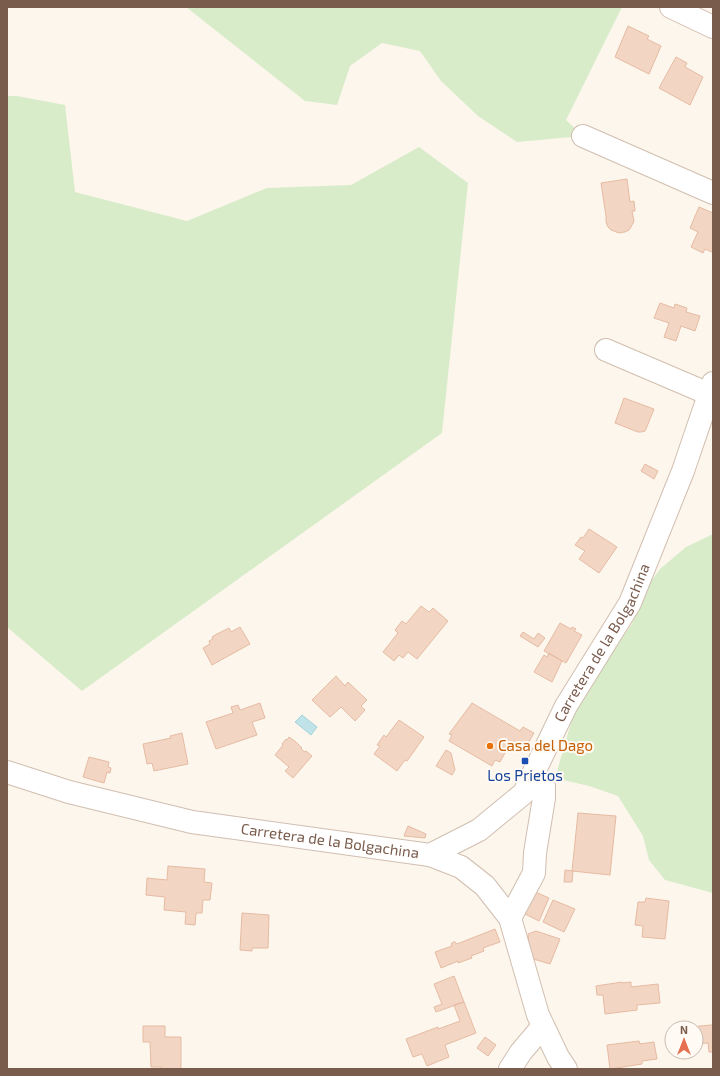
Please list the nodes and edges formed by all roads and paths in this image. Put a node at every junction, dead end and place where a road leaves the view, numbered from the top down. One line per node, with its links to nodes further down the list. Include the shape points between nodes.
1 (671, 7): 2 (street)
2 (713, 27)
3 (583, 136): 4 (street)
4 (713, 193)
5 (606, 350): 6 (street)
6 (711, 388): 8 (street, Carretera de la Bolgachina, via 683,471 630,603 566,706)
7 (7, 772): 9 (street, Carretera de la Bolgachina, via 69,792 192,822)
8 (532, 775): 9 (street, Carretera de la Bolgachina, via 524,793 479,830); 10 (street, via 544,786 534,873)
9 (430, 855): 10 (street, via 461,867 485,886)
10 (510, 918): 11 (street)
11 (543, 1026): 12 (street); 13 (street)
12 (510, 1069)
13 (566, 1069)

